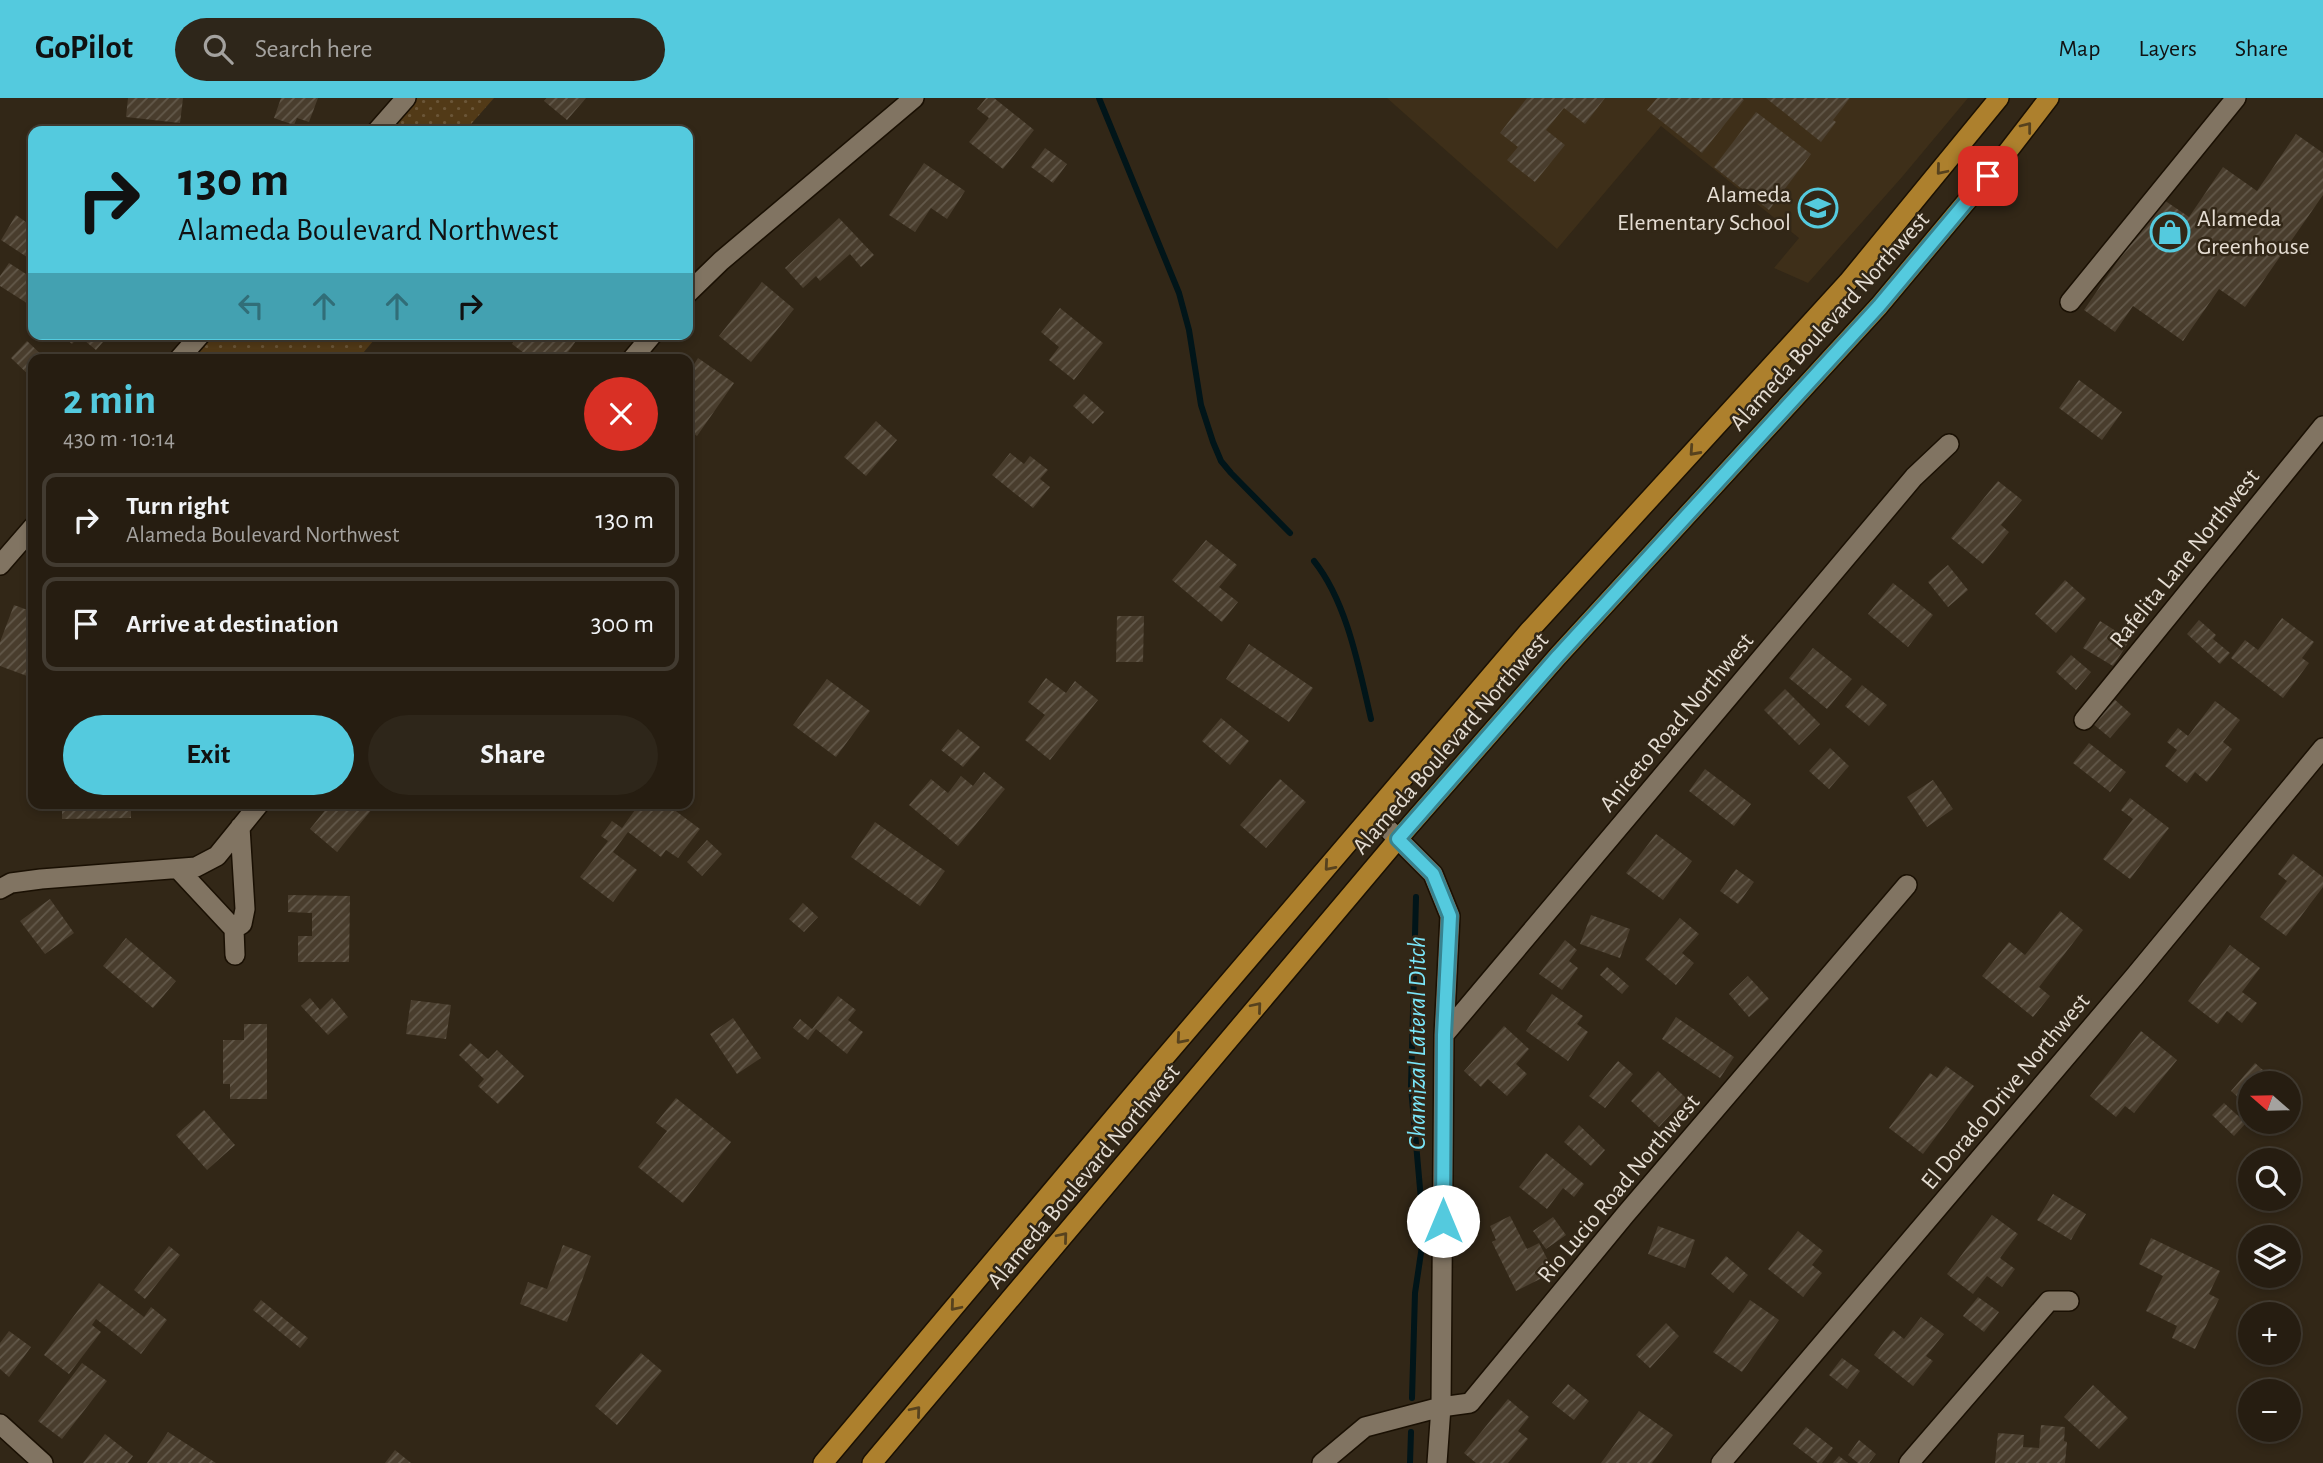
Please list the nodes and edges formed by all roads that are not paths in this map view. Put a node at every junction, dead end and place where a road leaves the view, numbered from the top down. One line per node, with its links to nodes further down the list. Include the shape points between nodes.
1 (406, 98): 6 (street)
2 (914, 98): 7 (street)
3 (2000, 98): 20 (main road, Alameda Boulevard Northwest, one-way to 20, via 1848,282 1530,631)
4 (2049, 98): 22 (main road, Alameda Boulevard Northwest, one-way to 4, via 1558,656 1879,306)
5 (2236, 98): 8 (street)
6 (381, 126)
7 (693, 288)
8 (2070, 302)
9 (196, 340): 11 (street)
10 (648, 340): 12 (street)
11 (183, 354)
12 (636, 354)
13 (2323, 426): 17 (street, Rafelita Lane Northwest)
14 (1949, 444): 28 (street, Aniceto Road Northwest, via 1914,477)
15 (28, 533): 16 (street)
16 (0, 565)
17 (2084, 720)
18 (2323, 748): 37 (street, El Dorado Drive Northwest)
19 (255, 809): 21 (street)
20 (1374, 815): 22 (street); 34 (main road, Alameda Boulevard Northwest, one-way to 34)
21 (240, 827): 23 (street, via 217,856); 26 (street, via 245,909 242,924)
22 (1398, 839): 28 (street, via 1433,874 1450,916); 35 (main road, Alameda Boulevard Northwest, one-way to 22)
23 (179, 870): 25 (street, via 41,879); 26 (street)
24 (1907, 885): 30 (street, Rio Lucio Road Northwest, via 1470,1403)
25 (0, 889)
26 (234, 929): 27 (street)
27 (235, 956)
28 (1444, 1035): 30 (street)
29 (2069, 1301): 38 (street, via 2049,1301)
30 (1441, 1408): 32 (street, Rio Lucio Road Northwest, via 1365,1427); 36 (street)
31 (0, 1424): 33 (street)
32 (1324, 1461)
33 (41, 1462)
34 (823, 1463)
35 (872, 1463)
36 (1437, 1463)
37 (1721, 1463)
38 (1909, 1463)

